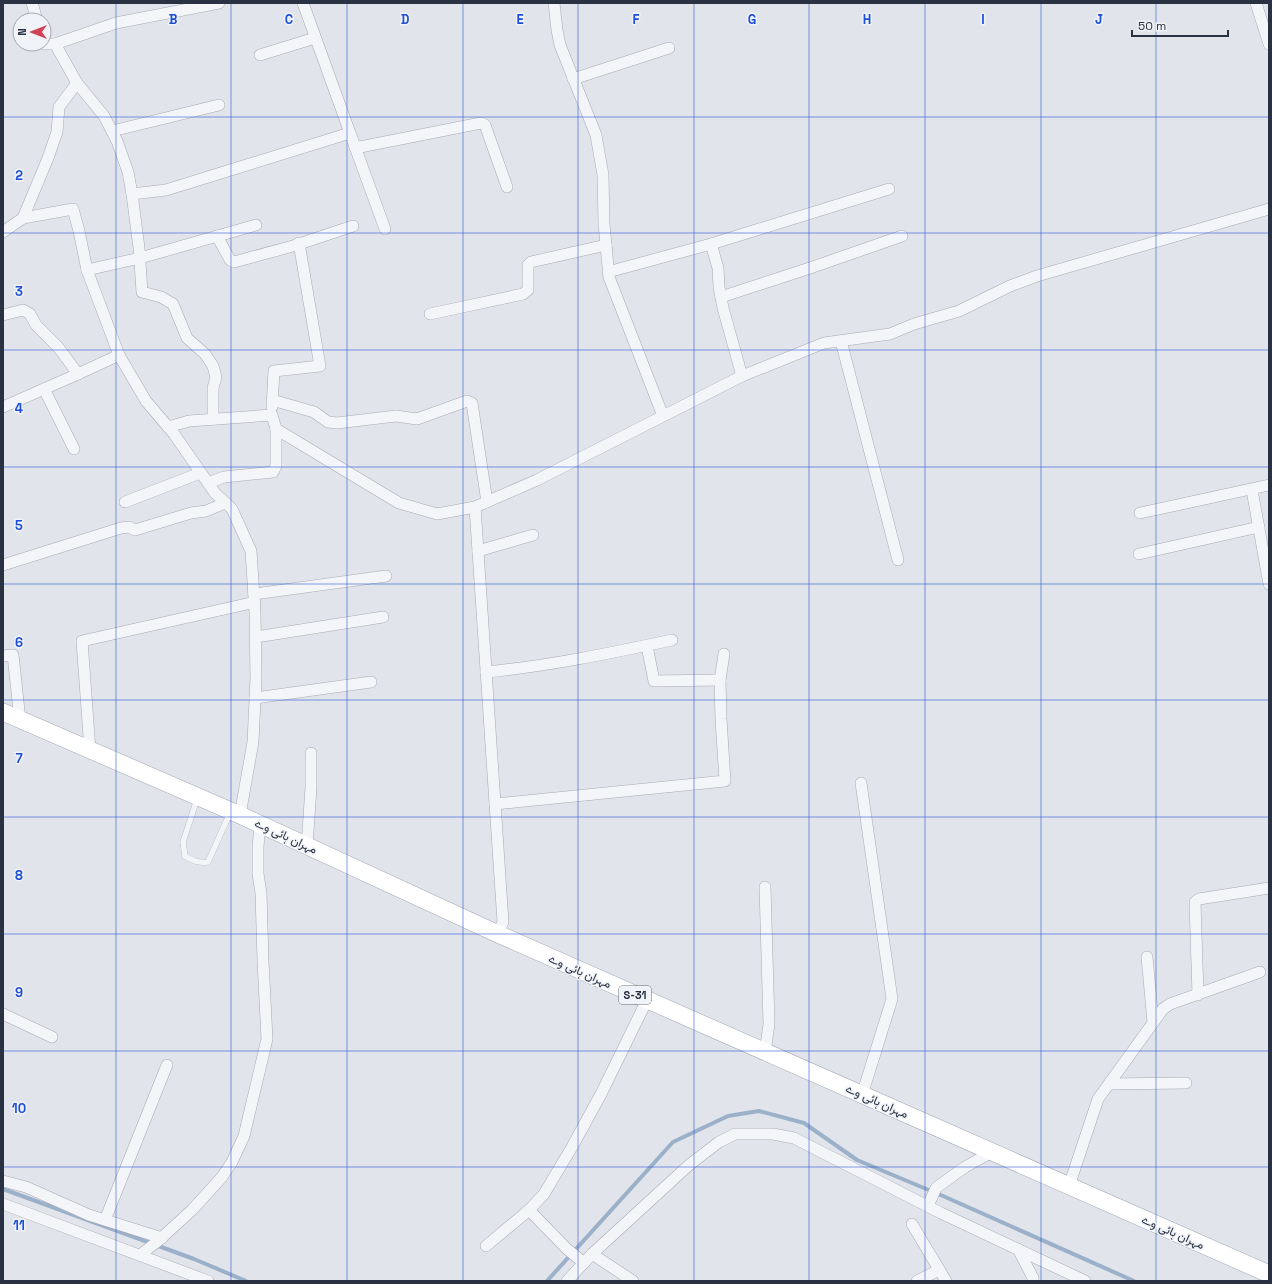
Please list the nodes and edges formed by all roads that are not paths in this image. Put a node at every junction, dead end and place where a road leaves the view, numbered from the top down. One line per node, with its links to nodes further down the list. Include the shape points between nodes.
1 (219, 3): 5 (street)
2 (303, 3): 6 (street)
3 (554, 3): 12 (street, via 560,44)
4 (1256, 3): 8 (street)
5 (185, 7): 7 (street, via 116,23)
6 (315, 38): 11 (street); 16 (street)
7 (52, 42)
8 (1269, 44)
9 (52, 46): 13 (street)
10 (669, 48): 12 (street)
11 (260, 55)
12 (574, 79): 31 (street, via 598,145 603,175)
13 (77, 83): 15 (street, via 104,116); 22 (street, via 59,107 57,132)
14 (219, 105): 15 (street)
15 (112, 131): 20 (street, via 128,172)
16 (350, 133): 17 (street); 20 (street, via 166,190)
17 (355, 148): 18 (street, via 481,123 485,125); 25 (street)
18 (506, 187)
19 (889, 188): 30 (street)
20 (132, 194): 32 (street)
21 (1269, 209): 38 (street, via 1024,281 959,311 890,334)
22 (23, 218): 26 (street); 33 (street, via 73,209)
23 (256, 225): 27 (street)
24 (353, 226): 29 (street)
25 (385, 229)
26 (3, 232)
27 (217, 236): 29 (street, via 230,260 234,262); 32 (street)
28 (902, 236): 35 (street)
29 (299, 243): 43 (street, via 320,366 274,371)
30 (711, 244): 34 (street); 35 (street, via 718,268)
31 (606, 245): 34 (street); 36 (street, via 531,262 528,266 528,290 523,294)
32 (140, 258): 33 (street); 47 (street, via 142,292 161,297 173,304 187,338 205,354 213,366 216,377 212,388)
33 (87, 270): 39 (street)
34 (608, 272): 46 (street)
35 (721, 297): 41 (street)
36 (430, 314)
37 (3, 315): 40 (street, via 23,310 30,314)
38 (841, 341): 41 (street, via 824,343); 64 (street)
39 (119, 355): 40 (street); 48 (street, via 146,400)
40 (78, 374): 42 (street)
41 (742, 376): 46 (street)
42 (44, 389): 44 (street); 50 (street)
43 (272, 400): 45 (street); 56 (street, via 314,412 328,422 338,423 396,416 417,419 467,401 472,403)
44 (3, 407)
45 (272, 415): 47 (street); 49 (street)
46 (663, 416): 56 (street, via 538,480)
47 (213, 419): 48 (street, via 189,421)
48 (168, 427): 51 (street)
49 (276, 429): 52 (street, via 276,466 273,472 224,476); 58 (street, via 399,503 437,514)
50 (74, 449)
51 (200, 473): 52 (street); 55 (street)
52 (208, 483): 57 (street)
53 (1269, 485): 54 (street)
54 (1252, 490): 59 (street); 60 (street)
55 (125, 502)
56 (487, 502): 58 (street)
57 (225, 503): 65 (street, via 135,530 129,527 121,528); 68 (street, via 232,509 251,551)
58 (475, 507): 62 (street)
59 (1140, 513)
60 (1259, 527): 63 (street); 67 (street)
61 (533, 535): 62 (street)
62 (478, 551): 75 (street)
63 (1139, 554)
64 (898, 560)
65 (3, 565)
66 (386, 576): 68 (street)
67 (1269, 584)
68 (254, 598): 70 (street); 81 (street, via 82,641)
69 (383, 617): 70 (street)
70 (256, 637): 78 (street)
71 (672, 640): 72 (street)
72 (647, 646): 75 (street, via 520,669); 76 (street, via 654,681)
73 (724, 654): 76 (street)
74 (3, 656): 80 (street, via 13,656)
75 (486, 672): 85 (street)
76 (720, 680): 85 (street, via 725,781)
77 (370, 682): 78 (street)
78 (255, 698): 86 (street, via 253,742)
79 (3, 712): 80 (main road, مہران ہائی وے / S-31)
80 (20, 720): 81 (main road, مہران ہائی وے / S-31)
81 (90, 750): 84 (main road, مہران ہائی وے / S-31)
82 (312, 753): 88 (street)
83 (861, 782): 103 (street, via 892,999)
84 (198, 797): 86 (main road, مہران ہائی وے / S-31); 86 (lane, via 183,842 185,856 199,863 208,862)
85 (495, 804): 91 (street, via 503,922)
86 (236, 813): 87 (main road, مہران ہائی وے / S-31)
87 (260, 824): 88 (main road, مہران ہائی وے / S-31); 112 (street, via 258,874 261,892 267,1039 244,1136 232,1162 217,1182)
88 (307, 846): 91 (main road, مہران ہائی وے / S-31)
89 (764, 887): 99 (street, via 769,1024)
90 (1269, 888): 94 (street, via 1199,899 1195,902)
91 (498, 934): 95 (main road, مہران ہائی وے / S-31)
92 (1147, 957): 97 (street)
93 (1260, 972): 94 (street)
94 (1198, 994): 97 (street, via 1170,1004)
95 (647, 1000): 99 (main road, مہران ہائی وے / S-31); 109 (street, via 572,1147 544,1194)
96 (3, 1014): 98 (street)
97 (1153, 1022): 102 (street)
98 (52, 1037)
99 (765, 1052): 103 (main road, مہران ہائی وے / S-31)
100 (167, 1065): 110 (street)
101 (1186, 1083): 102 (street)
102 (1109, 1084): 106 (street, via 1098,1099)
103 (862, 1095): 104 (main road, مہران ہائی وے / S-31)
104 (992, 1152): 106 (main road, مہران ہائی وے / S-31); 107 (street, via 936,1188)
105 (3, 1181): 110 (street, via 26,1187)
106 (1068, 1186): 118 (main road, مہران ہائی وے / S-31)
107 (930, 1203): 114 (street); 116 (street, via 794,1138 773,1134 735,1134 719,1142 690,1165)
108 (3, 1204): 115 (street)
109 (529, 1210): 113 (street); 116 (street, via 567,1249)
110 (105, 1220): 112 (street)
111 (912, 1224): 117 (street)
112 (160, 1240): 115 (street)
113 (486, 1246)
114 (1018, 1249): 124 (street); 125 (street)
115 (143, 1253): 119 (street)
116 (588, 1259): 120 (street); 121 (street)
117 (939, 1270): 122 (street); 123 (street)
118 (1269, 1274)
119 (208, 1281)
120 (567, 1281)
121 (633, 1281)
122 (916, 1281)
123 (946, 1281)
124 (1033, 1281)
125 (1085, 1281)

